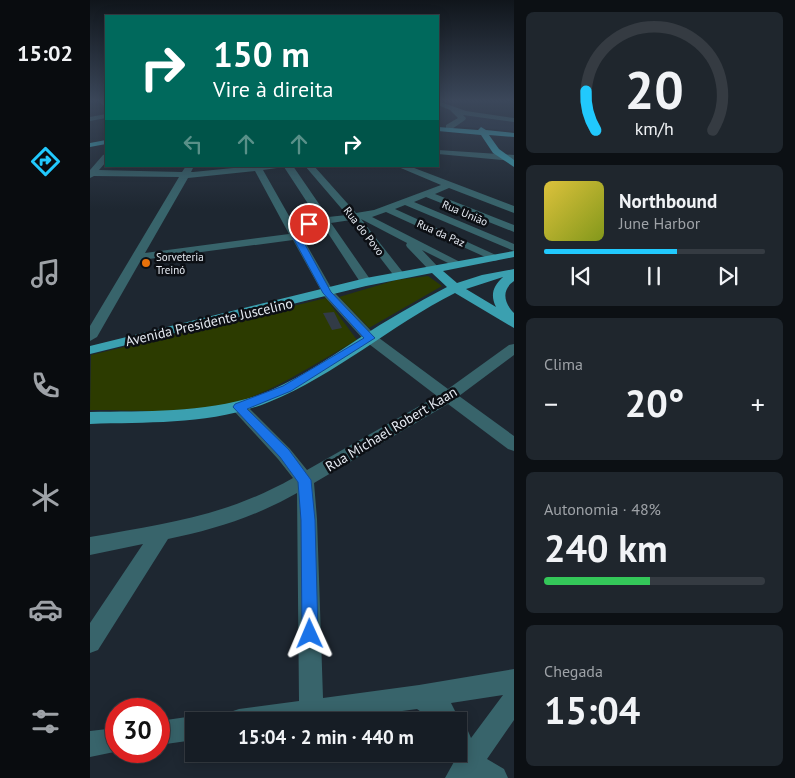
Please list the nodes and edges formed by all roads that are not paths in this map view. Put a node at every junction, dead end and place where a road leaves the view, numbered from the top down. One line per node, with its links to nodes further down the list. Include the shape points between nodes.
1 (485, 136): 6 (main road)
2 (495, 136): 7 (main road)
3 (105, 141): 4 (main road)
4 (90, 144)
5 (439, 152): 6 (street)
6 (503, 157): 7 (street); 9 (main road)
7 (514, 157)
8 (105, 158): 16 (street)
9 (514, 164)
10 (273, 167): 14 (street)
11 (289, 167): 23 (street)
12 (310, 167): 22 (street, Rua do Povo)
13 (403, 167): 17 (street)
14 (258, 169): 15 (street); 25 (street)
15 (187, 171): 16 (street); 29 (street)
16 (91, 174)
17 (449, 185): 18 (street); 21 (street)
18 (427, 194): 19 (street); 24 (street)
19 (406, 202): 20 (street); 27 (street, Rua União)
20 (387, 209): 22 (street); 30 (street, Rua da Paz)
21 (514, 210)
22 (359, 217): 23 (street); 26 (street, Rua do Povo); 34 (street, Rua do Povo)
23 (326, 222): 25 (street); 35 (street)
24 (514, 229)
25 (294, 231): 29 (street); 37 (street)
26 (404, 237): 31 (street, Rua do Povo); 32 (street)
27 (514, 248)
28 (514, 254): 30 (main road, Avenida Presidente Juscelino)
29 (138, 256): 40 (street)
30 (494, 258): 31 (main road, Avenida Presidente Juscelino)
31 (458, 264): 32 (main road, Avenida Presidente Juscelino)
32 (434, 269): 34 (main road, Avenida Presidente Juscelino); 36 (main road)
33 (514, 274): 36 (main road, via 477,280); 38 (main road, via 502,283 498,300 504,312)
34 (399, 275): 35 (main road, Avenida Presidente Juscelino)
35 (366, 282): 37 (main road, Avenida Presidente Juscelino)
36 (457, 288): 39 (main road); 41 (main road)
37 (328, 293): 41 (street); 43 (main road, Avenida Presidente Juscelino)
38 (514, 320)
39 (514, 324)
40 (90, 338)
41 (370, 338): 44 (street); 45 (main road, via 287,389)
42 (514, 348): 44 (street, Rua Michael Robert Kaan)
43 (90, 350)
44 (447, 397): 47 (street); 48 (street, Rua Michael Robert Kaan)
45 (239, 407): 46 (main road, via 204,414); 48 (street)
46 (90, 418)
47 (514, 445)
48 (305, 480): 49 (street, Rua Michael Robert Kaan, via 243,512); 55 (street)
49 (162, 532): 50 (street, Rua Michael Robert Kaan); 51 (street)
50 (90, 546)
51 (90, 642)
52 (514, 681): 53 (street)
53 (419, 697): 55 (street); 57 (street)
54 (514, 699): 62 (street)
55 (311, 710): 56 (street)
56 (298, 712)
57 (442, 712)
58 (185, 729): 59 (street)
59 (170, 731)
60 (105, 742): 61 (street)
61 (90, 744)
62 (464, 770): 63 (street)
63 (495, 778)

